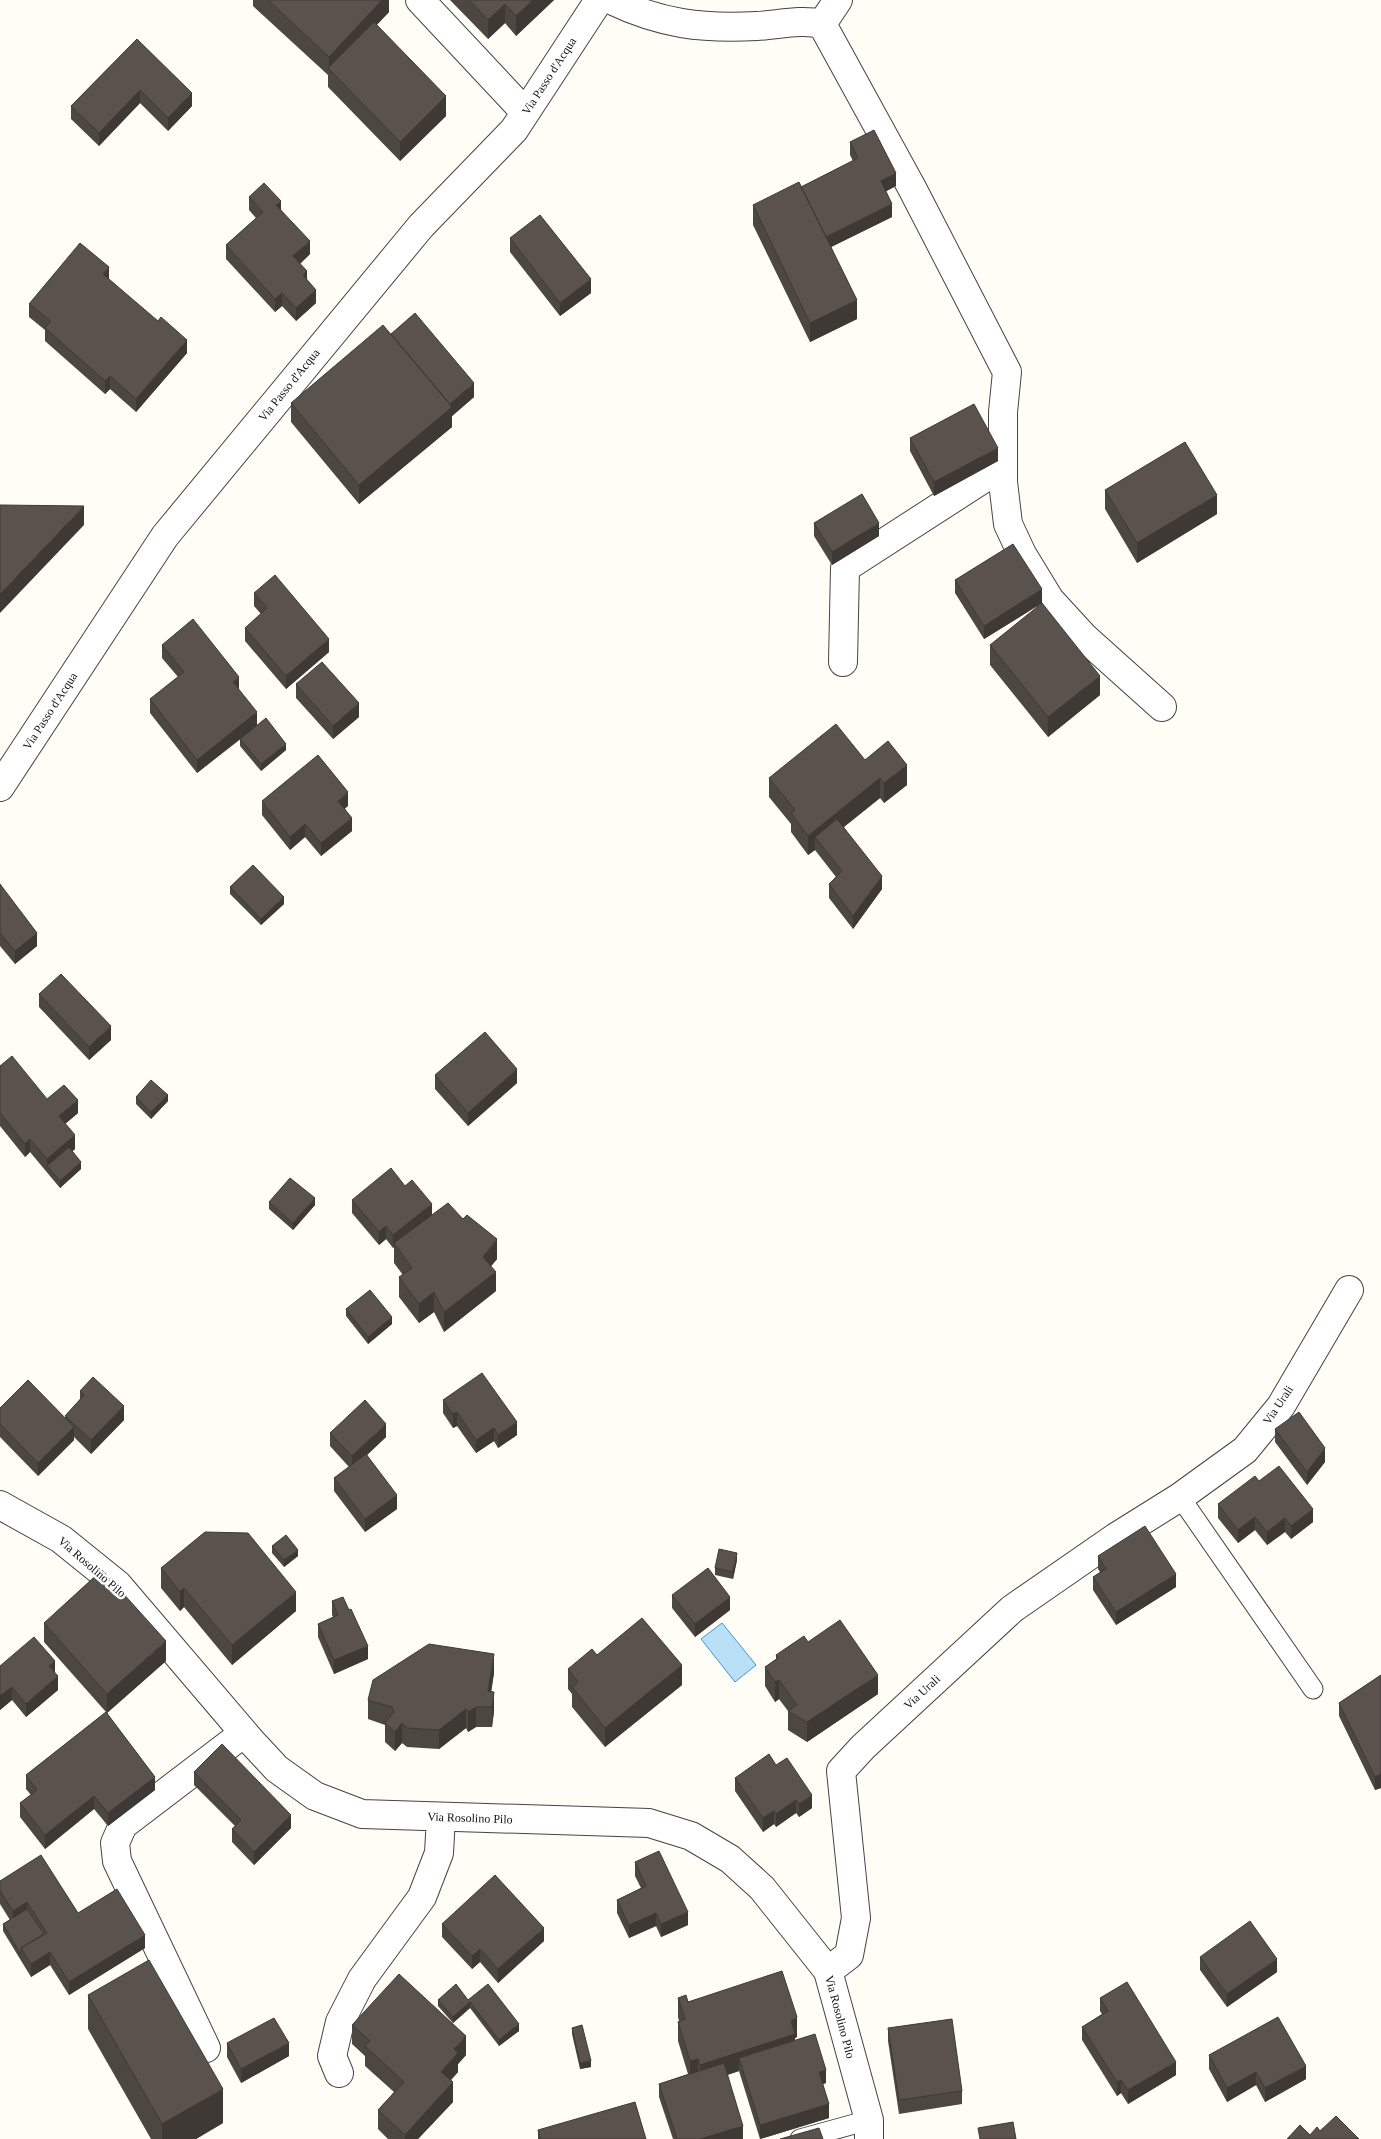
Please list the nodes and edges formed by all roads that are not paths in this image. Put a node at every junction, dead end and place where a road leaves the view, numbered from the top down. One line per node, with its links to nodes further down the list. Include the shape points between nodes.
1 (420, 0): 6 (street)
2 (599, 0): 6 (street, Via Passo d'Acqua)
3 (611, 0): 5 (street, via 641,14 692,26 746,27 809,21)
4 (838, 0): 5 (street)
5 (822, 24): 7 (street, via 1008,372 1003,412)
6 (525, 112): 10 (street, Via Passo d'Acqua, via 514,130 421,226 165,536)
7 (1003, 466): 8 (street, via 845,568); 9 (street, via 1008,524 1050,600 1084,637)
8 (843, 662)
9 (1162, 707)
10 (0, 787)
11 (1349, 1290): 12 (street, Via Urali, via 1281,1406 1245,1450)
12 (1180, 1497): 14 (lane); 17 (street, Via Urali, via 1116,1536 1012,1609 863,1746 841,1771 856,1918 849,1955)
13 (0, 1505): 15 (street, Via Rosolino Pilo, via 61,1539 118,1585)
14 (1313, 1689)
15 (244, 1733): 16 (street, Via Rosolino Pilo, via 277,1769 315,1796 362,1814); 18 (street, via 123,1824 115,1843 117,1861)
16 (441, 1817): 17 (street, Via Rosolino Pilo, via 649,1823 691,1836 730,1859 762,1888); 19 (street, via 439,1852 422,1897 362,1979 340,2022 332,2056)
17 (828, 1971): 20 (street, Via Rosolino Pilo)
18 (206, 2048)
19 (339, 2073)
20 (869, 2130): 21 (lane)
21 (800, 2139)

